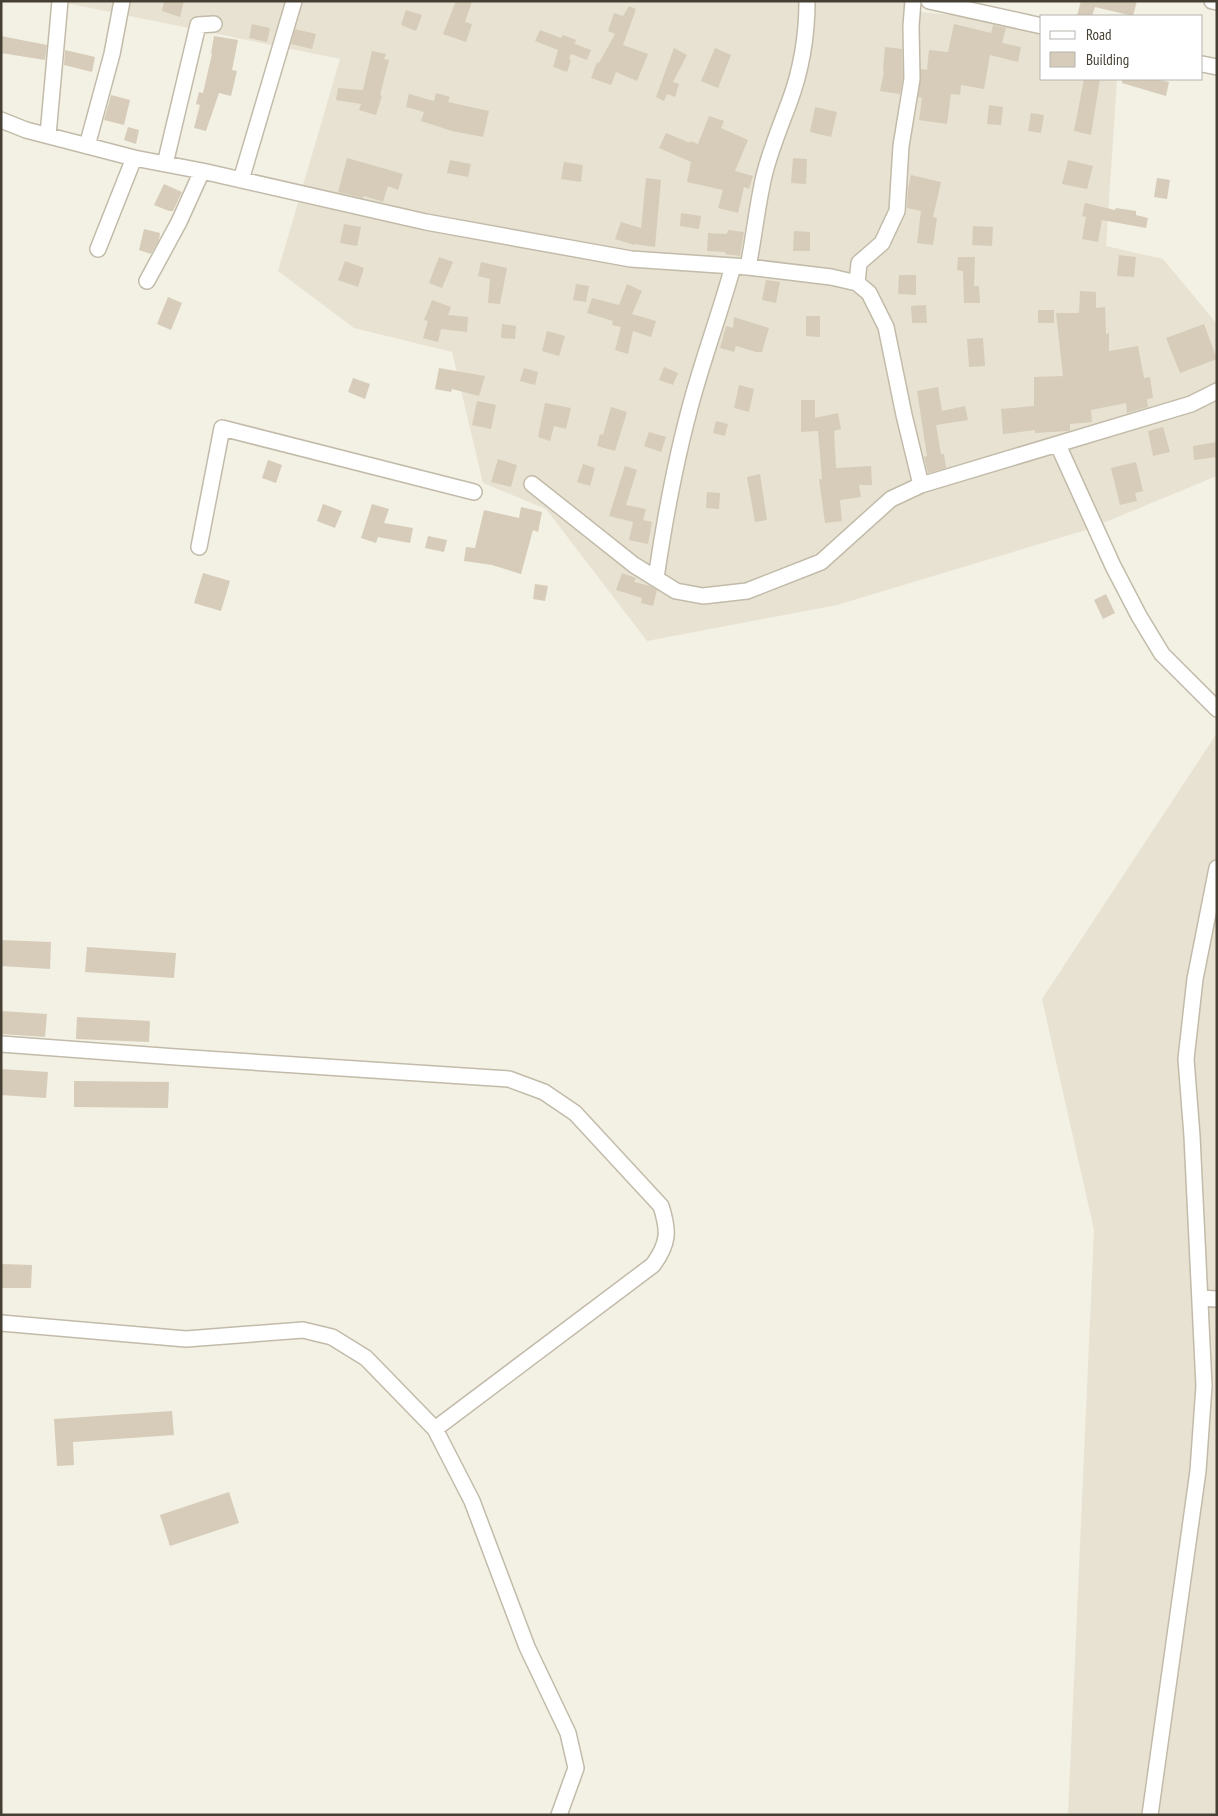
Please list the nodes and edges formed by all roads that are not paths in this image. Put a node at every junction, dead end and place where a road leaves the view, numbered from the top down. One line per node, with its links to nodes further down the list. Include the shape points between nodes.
1 (60, 1): 14 (street)
2 (122, 1): 15 (street, via 112,54)
3 (294, 1): 19 (street)
4 (807, 1): 21 (street, via 807,26 800,62 764,176)
5 (913, 1): 23 (street, via 912,80 901,146 897,211 882,243 859,263)
6 (929, 1): 10 (street)
7 (1212, 1): 8 (street)
8 (1217, 2)
9 (214, 24): 17 (street, via 198,24)
10 (1040, 26)
11 (1203, 64): 12 (street)
12 (1217, 67)
13 (1, 120): 14 (street)
14 (48, 135): 15 (street)
15 (86, 146): 16 (street)
16 (134, 158): 17 (street); 20 (street)
17 (165, 164): 18 (street)
18 (202, 171): 19 (street); 22 (street)
19 (241, 180): 21 (street, via 426,222 592,252)
20 (98, 249)
21 (741, 266): 23 (street); 30 (street, via 698,377 666,515)
22 (147, 281)
23 (857, 283): 27 (street, via 868,292 886,327)
24 (1217, 391): 25 (street, via 1191,404)
25 (1058, 445): 27 (street); 31 (street, via 1139,616 1162,654)
26 (532, 484): 30 (street)
27 (921, 485): 30 (street, via 891,499 821,562 747,591 702,596 676,591)
28 (474, 492): 29 (street, via 222,428)
29 (199, 547)
30 (656, 578)
31 (1217, 709)
32 (1217, 868): 33 (street)
33 (1214, 901): 35 (street, via 1195,979 1186,1059)
34 (1, 1044): 38 (street, via 509,1079 544,1092 575,1113 661,1206 667,1224 664,1251 652,1265)
35 (1200, 1298): 36 (street); 40 (street, via 1204,1386 1198,1471)
36 (1217, 1299)
37 (1, 1323): 38 (street, via 186,1339 303,1330 332,1337 366,1358)
38 (436, 1429): 39 (street, via 472,1501 527,1647 568,1733 576,1768)
39 (559, 1815)
40 (1150, 1815)

